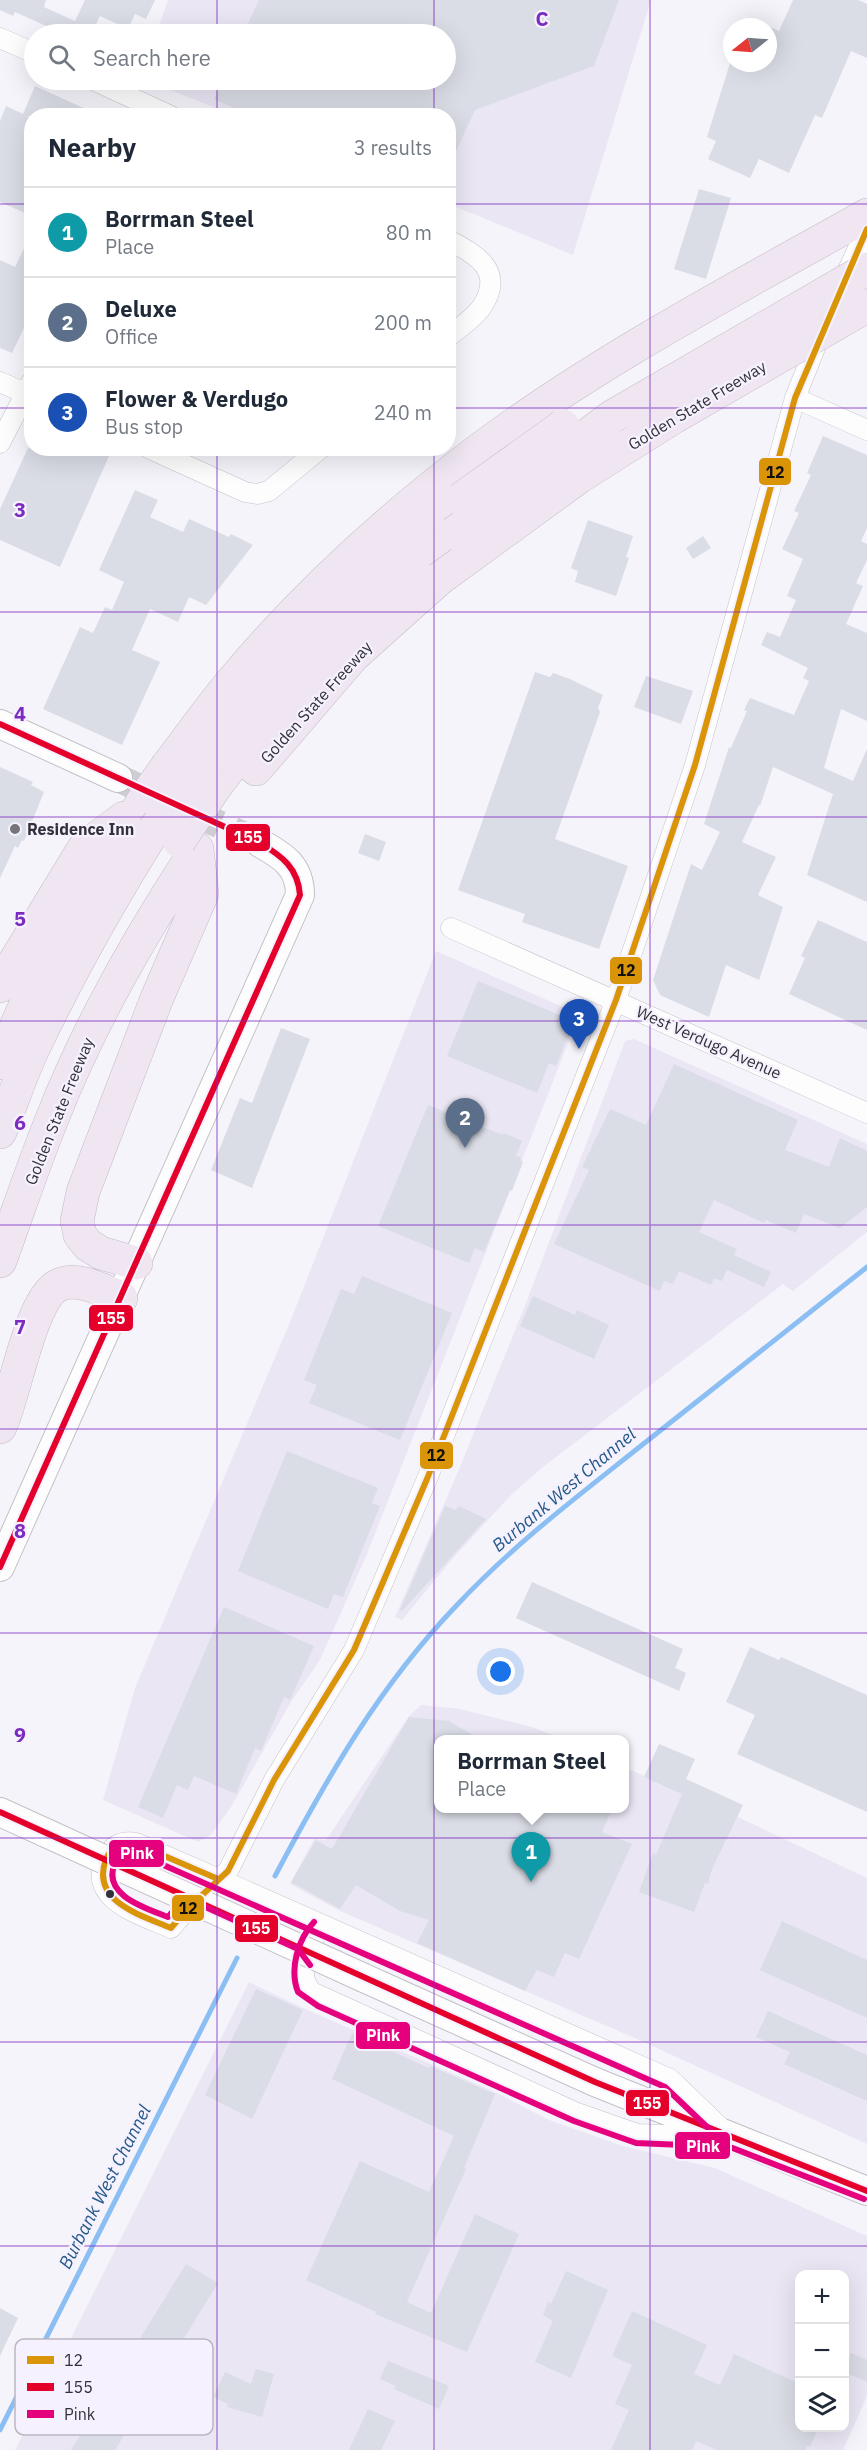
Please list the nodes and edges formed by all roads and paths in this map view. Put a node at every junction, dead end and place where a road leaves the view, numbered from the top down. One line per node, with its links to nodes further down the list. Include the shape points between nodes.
1 (0, 38): 2 (street)
2 (24, 49)
3 (114, 90): 4 (street)
4 (153, 108)
5 (867, 215): 22 (highway, Golden State Freeway, via 568,388 475,453 374,536 290,616 232,682)
6 (867, 229): 15 (street)
7 (456, 244): 11 (street, via 486,264 489,281 480,309)
8 (867, 248): 22 (highway, bridge, via 594,404 420,531 287,660 219,740)
9 (867, 269): 22 (highway, bridge, via 613,416 454,532 407,572 317,661 264,723)
10 (867, 306): 22 (highway, Golden State Freeway, bridge, via 674,417 579,477 439,579 353,656 270,751)
11 (456, 330)
12 (0, 382): 13 (street)
13 (24, 389)
14 (24, 399): 17 (street)
15 (795, 399): 16 (street); 27 (street, via 695,765)
16 (867, 430)
17 (0, 443)
18 (166, 456): 19 (street, via 245,492 264,494)
19 (312, 456)
20 (0, 724): 21 (main road)
21 (118, 778)
22 (203, 782): 23 (highway, Golden State Freeway, bridge); 23 (highway, Golden State Freeway)
23 (154, 828): 26 (highway, via 84,848); 28 (highway, Golden State Freeway, via 60,938); 30 (highway, via 80,956 31,1053); 31 (highway, Golden State Freeway, via 132,955 52,1118); 32 (highway, via 202,894 157,998 83,1192 77,1221 80,1235 88,1245)
24 (260, 843): 32 (main road, via 288,860 300,883 300,895)
25 (451, 928): 27 (street, West Verdugo Avenue)
26 (0, 986)
27 (616, 1000): 29 (street, West Verdugo Avenue); 37 (street, via 431,1469 354,1650 274,1780 228,1871)
28 (0, 1064)
29 (867, 1113)
30 (0, 1132)
31 (0, 1261)
32 (136, 1263): 33 (main road)
33 (121, 1298): 34 (highway, via 76,1282 60,1284 48,1293 36,1315); 35 (main road)
34 (0, 1427)
35 (0, 1567)
36 (0, 1812): 41 (main road, bridge, via 595,2082)
37 (219, 1879): 38 (street); 38 (street, via 136,1843 127,1841 112,1848 102,1866 103,1881 107,1894 116,1903 171,1928); 39 (street)
38 (187, 1909): 40 (street, via 294,1957)
39 (328, 1928): 40 (street, via 321,1928 314,1935); 41 (street, via 670,2079)
40 (302, 1970): 41 (street, via 305,1986 312,1992 556,2105 637,2134)
41 (732, 2138): 42 (main road)
42 (867, 2191)

